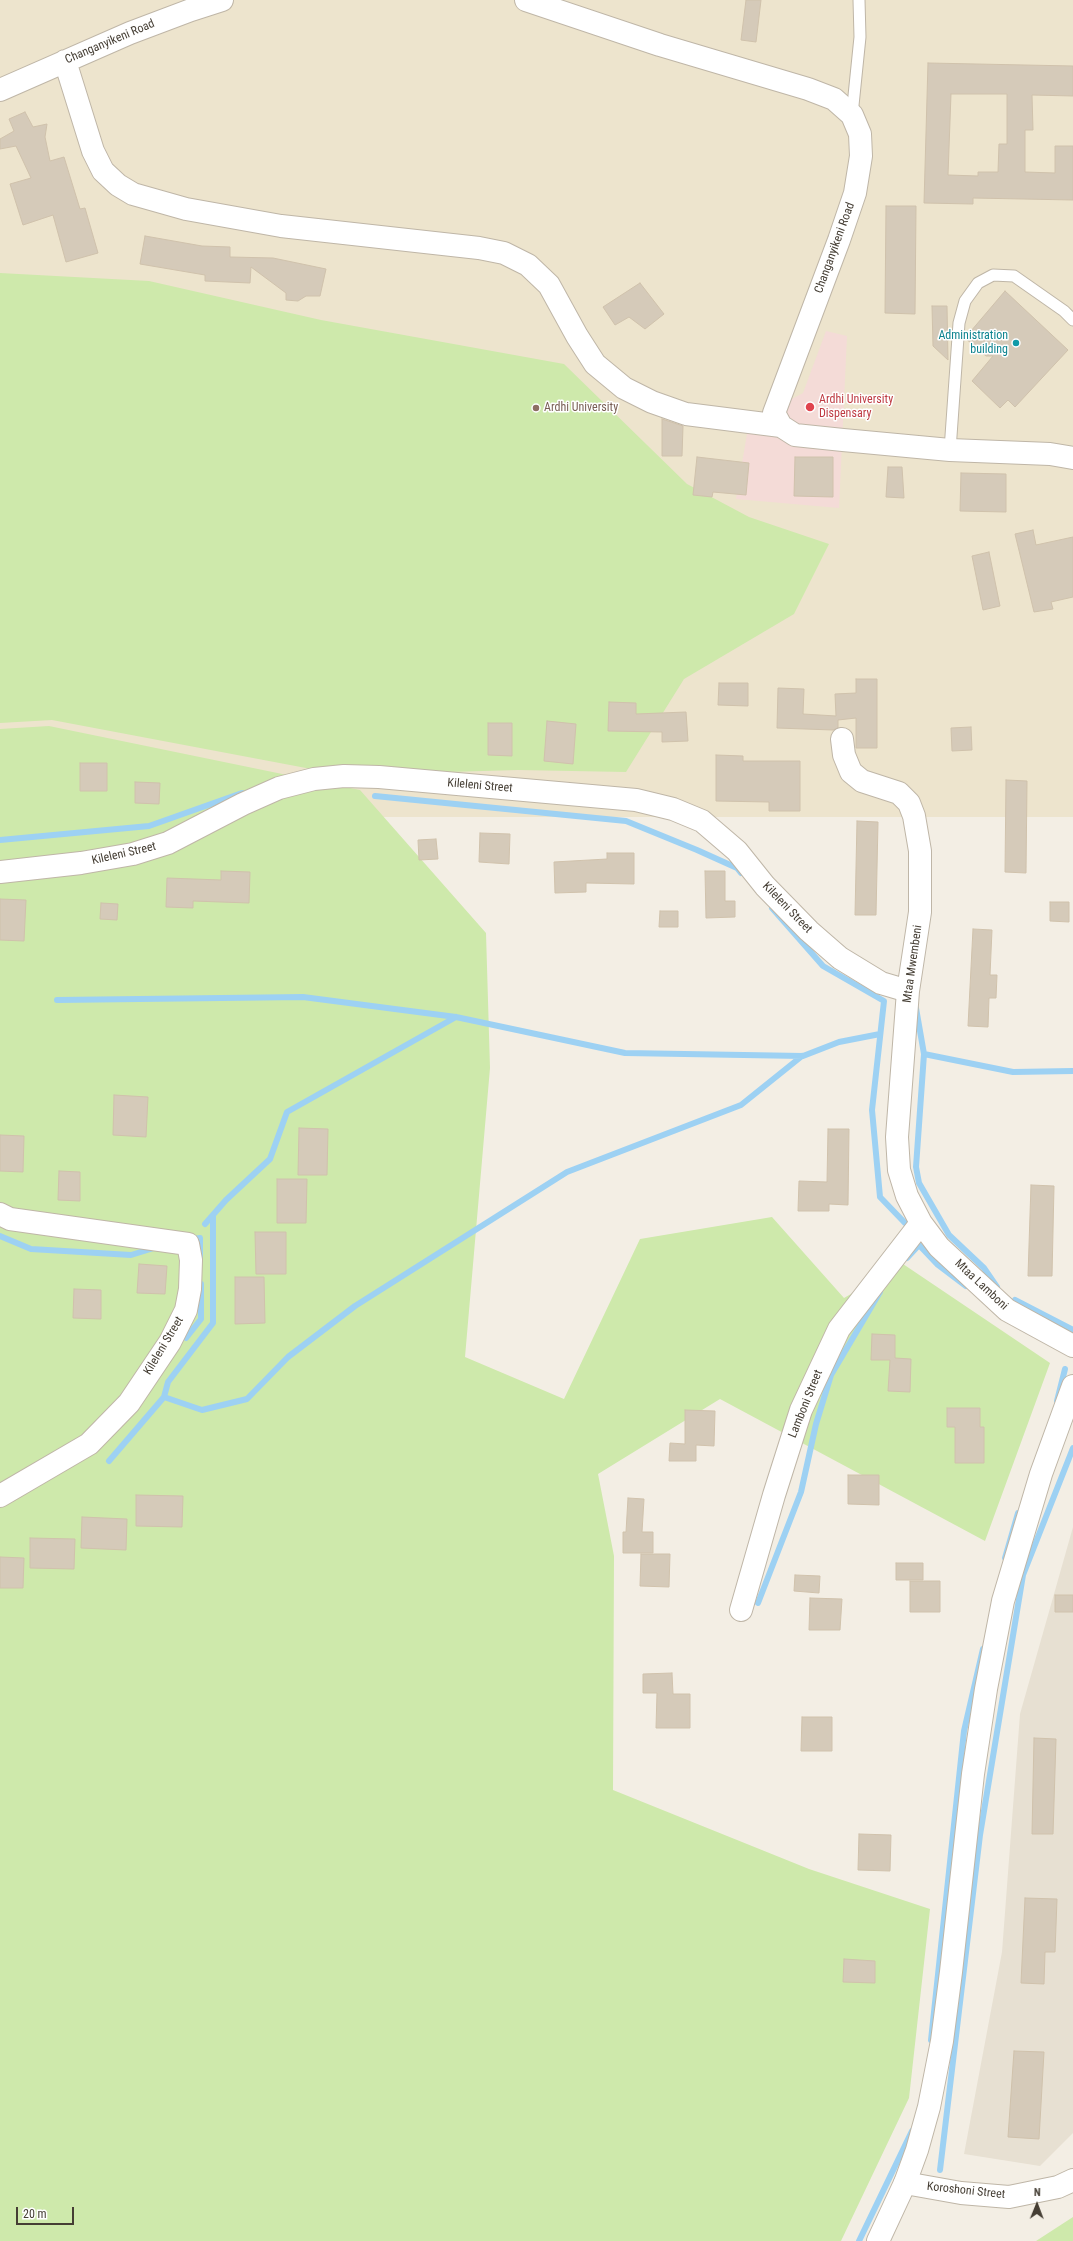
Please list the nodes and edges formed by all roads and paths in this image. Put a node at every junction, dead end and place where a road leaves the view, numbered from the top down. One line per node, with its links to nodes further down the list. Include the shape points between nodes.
1 (222, 0): 4 (street, Changanyikeni Road)
2 (526, 0): 6 (street, Changanyikeni Road, via 834,99)
3 (859, 0): 6 (lane, via 860,37)
4 (66, 61): 5 (street, Changanyikeni Road); 8 (street, via 99,164 118,186 133,194 186,209 281,226 504,253 528,265 549,284 595,364 624,388 652,402 686,414)
5 (0, 90)
6 (852, 116): 8 (street, Changanyikeni Road, via 860,134 861,156 855,194 774,413)
7 (1073, 320): 9 (lane, via 1014,276 993,275 978,283 965,302 959,323)
8 (781, 426): 9 (street, via 795,435)
9 (950, 450): 10 (street, via 1050,454)
10 (1073, 458)
11 (842, 739): 13 (street, Mtaa Mwembeni, via 844,755 851,772 862,781 899,793 909,803 914,816 920,851 920,912)
12 (0, 872): 13 (street, Kileleni Street, via 133,854 168,843 279,788 322,778 379,777 636,800 673,809 702,821 737,852 765,886 840,958 880,983)
13 (908, 991): 15 (street, Mtaa Mwembeni, via 897,1137 899,1170 906,1196)
14 (0, 1214): 18 (street, Kileleni Street, via 10,1219 188,1244 191,1260 186,1310 170,1342 129,1403 89,1444)
15 (921, 1223): 16 (street, Mtaa Lamboni, via 939,1247 1007,1310); 19 (street, Lamboni Street, via 839,1329 801,1410)
16 (1073, 1346)
17 (1073, 1386): 21 (street, via 1041,1474 1003,1601 973,1774 942,2041 929,2107)
18 (0, 1496)
19 (741, 1610)
20 (1073, 2180): 21 (street, Koroshoni Street, via 1058,2187 1009,2197 961,2193)
21 (905, 2183): 22 (street)
22 (878, 2241)

